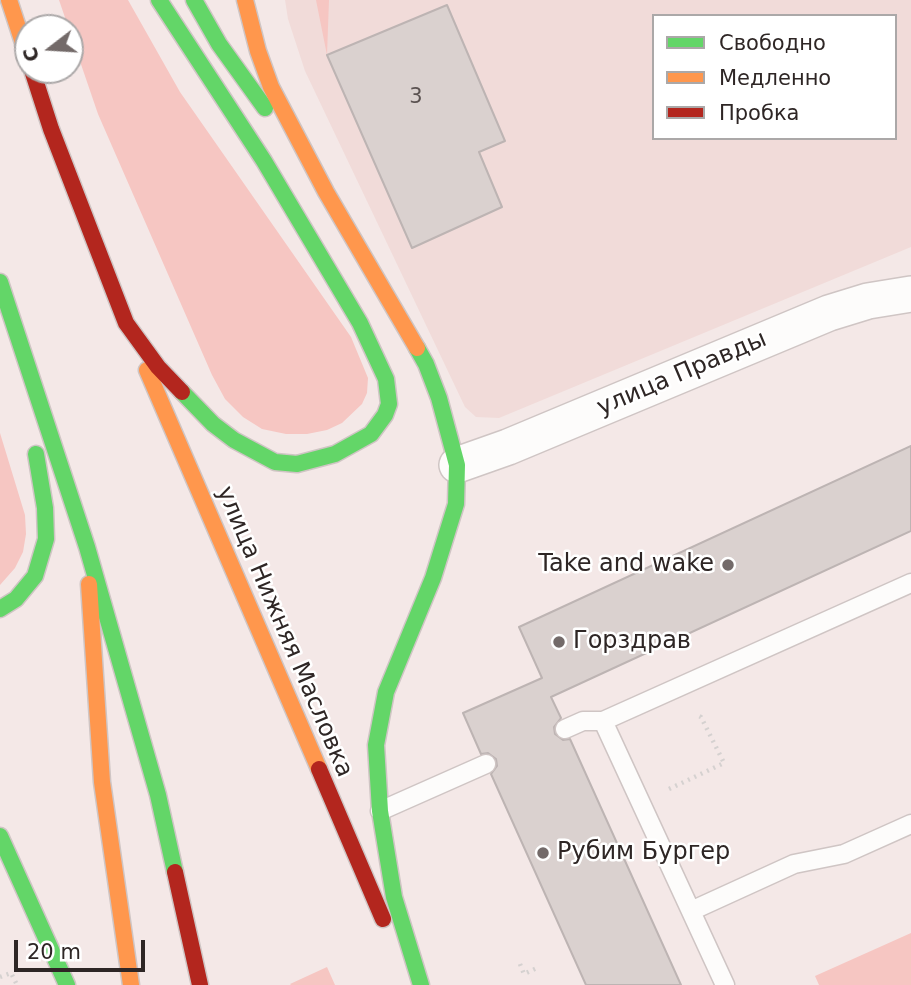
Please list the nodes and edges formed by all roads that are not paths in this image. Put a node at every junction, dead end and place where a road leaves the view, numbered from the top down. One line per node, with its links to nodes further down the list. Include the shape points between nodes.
1 (159, 0): 8 (main road, via 264,162 360,323 386,379 389,404 385,415 371,434 335,454 298,464 275,462 234,440 194,406 141,345)
2 (194, 0): 5 (main road, via 219,44)
3 (245, 0): 5 (main road, via 271,87)
4 (37, 84): 8 (main road)
5 (327, 192): 10 (main road, via 426,364)
6 (0, 282): 9 (main road)
7 (911, 293): 10 (street, улица Правды, via 829,313)
8 (115, 298): 24 (main road, улица Нижняя Масловка)
9 (16, 331): 11 (main road); 13 (main road, via 46,539 35,576 16,599)
10 (457, 465): 17 (main road, via 456,504 433,578 386,692 376,745)
11 (87, 547): 22 (main road, via 102,782); 23 (main road, via 158,795)
12 (911, 583): 14 (lane)
13 (0, 609)
14 (603, 721): 15 (lane, via 583,721); 20 (lane)
15 (565, 729)
16 (486, 764): 17 (lane)
17 (380, 811): 25 (main road, via 394,898)
18 (911, 824): 20 (lane, via 844,854 794,863)
19 (0, 836): 21 (main road)
20 (691, 911): 26 (lane)
21 (67, 985)
22 (131, 985)
23 (200, 985)
24 (411, 985)
25 (421, 985)
26 (725, 985)

